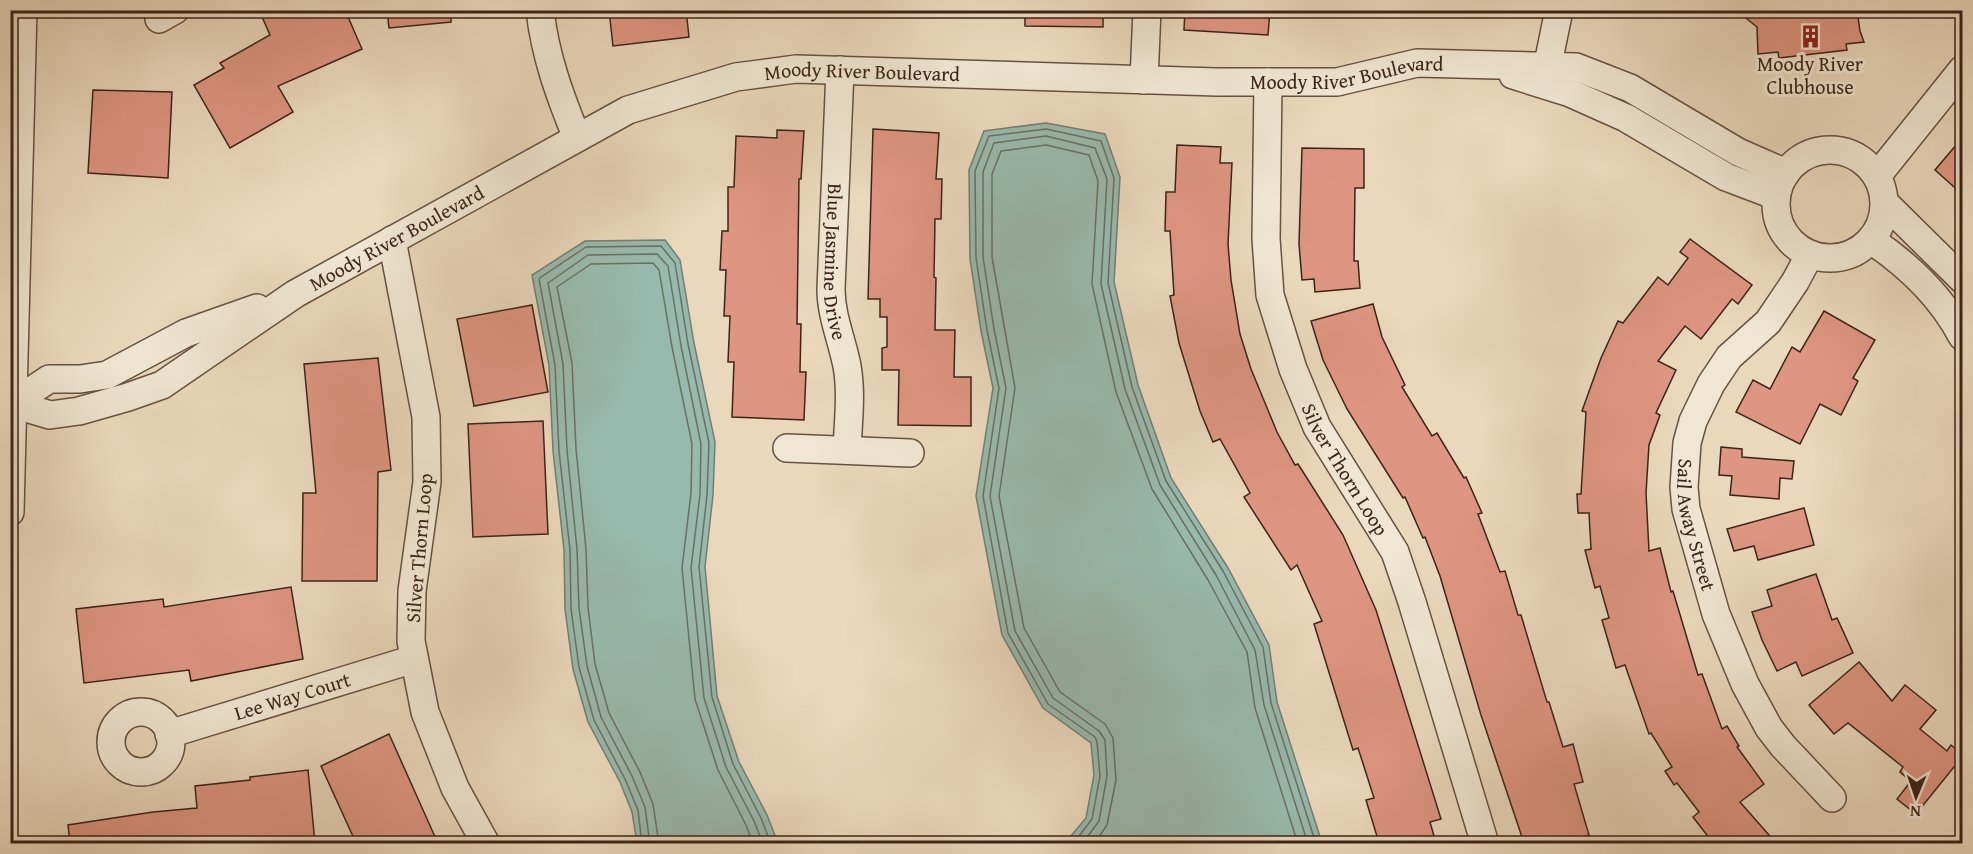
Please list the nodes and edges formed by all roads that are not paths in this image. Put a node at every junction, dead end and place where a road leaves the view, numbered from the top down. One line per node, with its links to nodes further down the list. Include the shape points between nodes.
1 (23, 10): 22 (street)
2 (540, 10): 10 (street, via 549,65)
3 (1147, 10): 8 (street)
4 (1559, 10): 7 (street)
5 (840, 70): 8 (street, Moody River Boulevard); 10 (street, Moody River Boulevard, via 795,69 736,77 628,110); 24 (street, Blue Jasmine Drive, via 831,289 847,366)
6 (1962, 70): 11 (street)
7 (1545, 75): 9 (street, Moody River Boulevard, via 1481,64 1417,63 1338,82); 12 (street, Moody River Boulevard, via 1576,68 1630,88 1738,152)
8 (1144, 80): 9 (street, Moody River Boulevard)
9 (1268, 82): 31 (street, Silver Thorn Loop, via 1266,239 1270,295 1293,369 1317,427 1395,552)
10 (577, 138): 14 (street, Moody River Boulevard)
11 (1877, 176): 12 (street, via 1857,157 1825,150 1807,155 1792,166); 13 (street)
12 (1781, 185): 16 (street, via 1779,223 1789,239)
13 (1885, 204): 15 (street, via 1881,224); 17 (street)
14 (392, 240): 18 (street, Moody River Boulevard); 27 (street, Silver Thorn Loop, via 426,417 427,482 412,591)
15 (1871, 240): 16 (street, via 1838,257); 20 (street, via 1926,284)
16 (1810, 254): 29 (street, Sail Away Street, via 1768,322 1730,357 1711,384 1687,443 1684,487 1686,509 1716,614 1745,684 1768,728)
17 (1962, 279)
18 (295, 294): 19 (street, Moody River Boulevard); 21 (street, Moody River Boulevard)
19 (186, 333): 21 (street); 22 (street, Moody River Boulevard, via 106,375 49,379)
20 (1962, 336)
21 (201, 357): 22 (street, Moody River Boulevard, via 162,385 79,411 50,415)
22 (12, 404): 26 (street)
23 (787, 448): 24 (street)
24 (848, 450): 25 (street)
25 (910, 453)
26 (10, 512)
27 (414, 659): 28 (street, Lee Way Court); 30 (street, Silver Thorn Loop, via 425,712 455,788)
28 (169, 734)
29 (1832, 798)
30 (486, 843)
31 (1485, 843)

